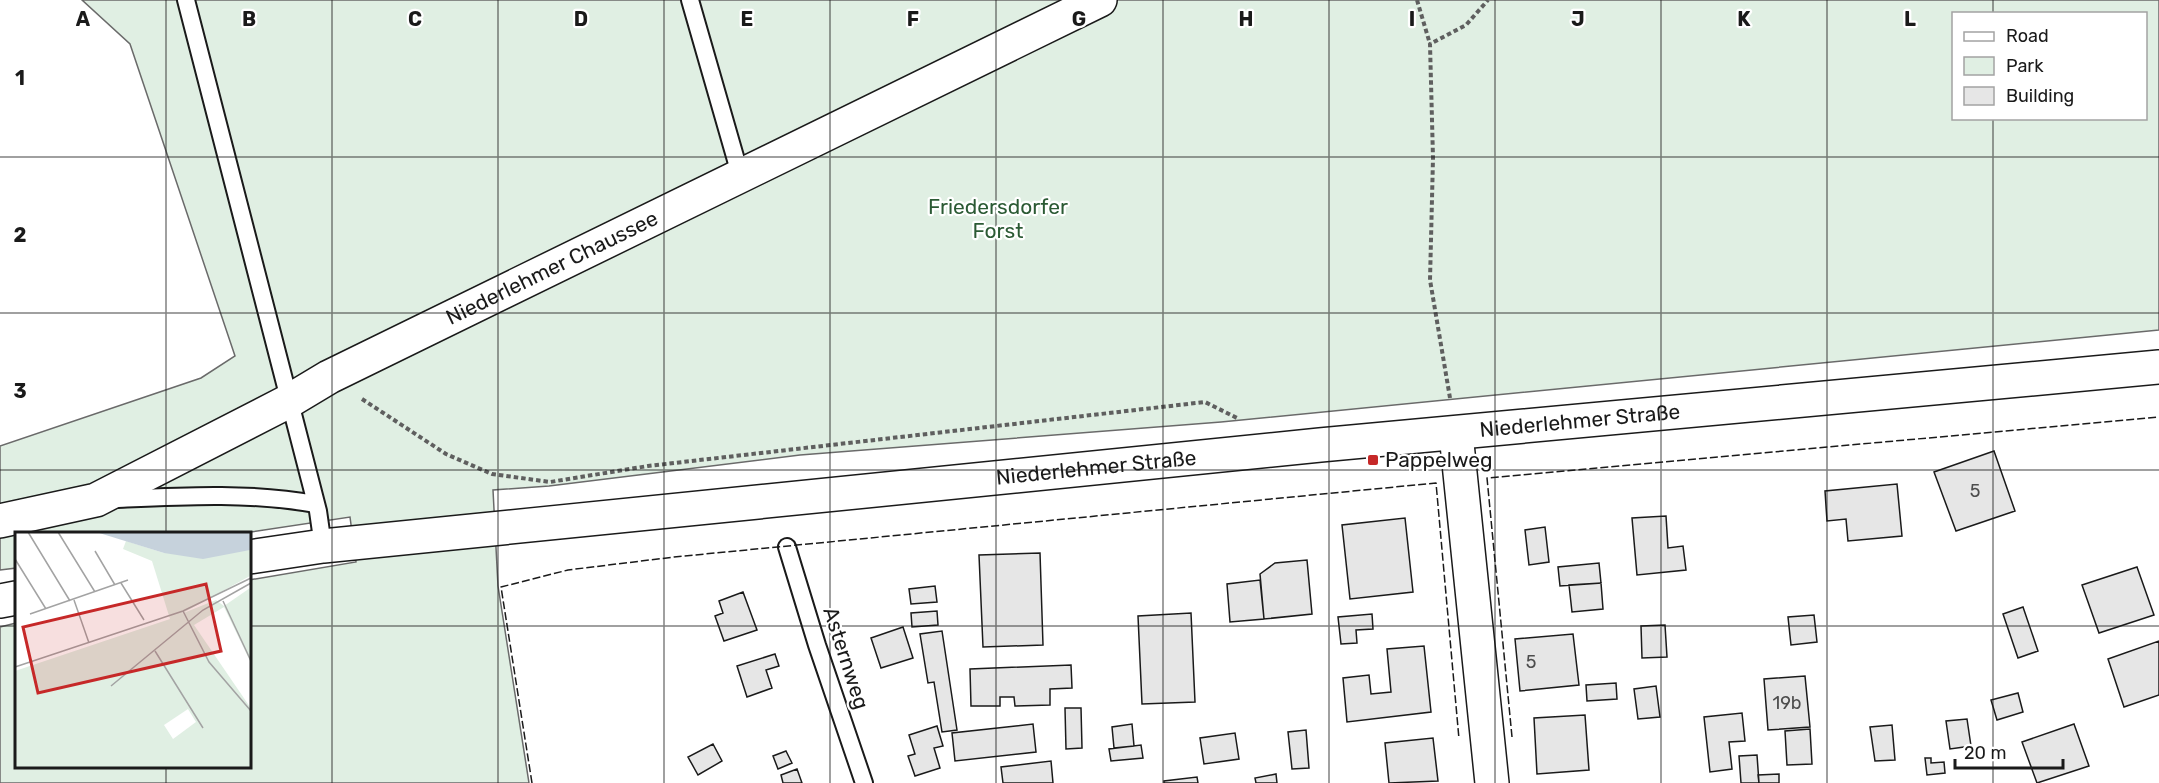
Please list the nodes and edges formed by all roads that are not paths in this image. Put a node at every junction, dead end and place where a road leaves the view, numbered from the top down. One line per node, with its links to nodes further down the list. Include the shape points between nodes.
1 (186, 0): 6 (lane)
2 (690, 0): 4 (lane)
3 (1100, 0): 4 (main road, Niederlehmer Chaussee)
4 (740, 174): 6 (main road, Niederlehmer Chaussee, via 329,377)
5 (2159, 367): 7 (main road, Niederlehmer Straße)
6 (289, 401): 8 (main road, Niederlehmer Chaussee); 9 (lane)
7 (1456, 434): 11 (main road, Niederlehmer Straße, via 1320,444); 17 (main road)
8 (96, 500): 9 (lane, via 204,495 274,497); 10 (main road, Niederlehmer Chaussee)
9 (315, 504): 11 (lane)
10 (0, 521)
11 (323, 546): 13 (main road)
12 (787, 547): 16 (lane, Asternweg)
13 (250, 557)
14 (15, 598): 15 (main road)
15 (0, 601)
16 (864, 783)
17 (1492, 783)

